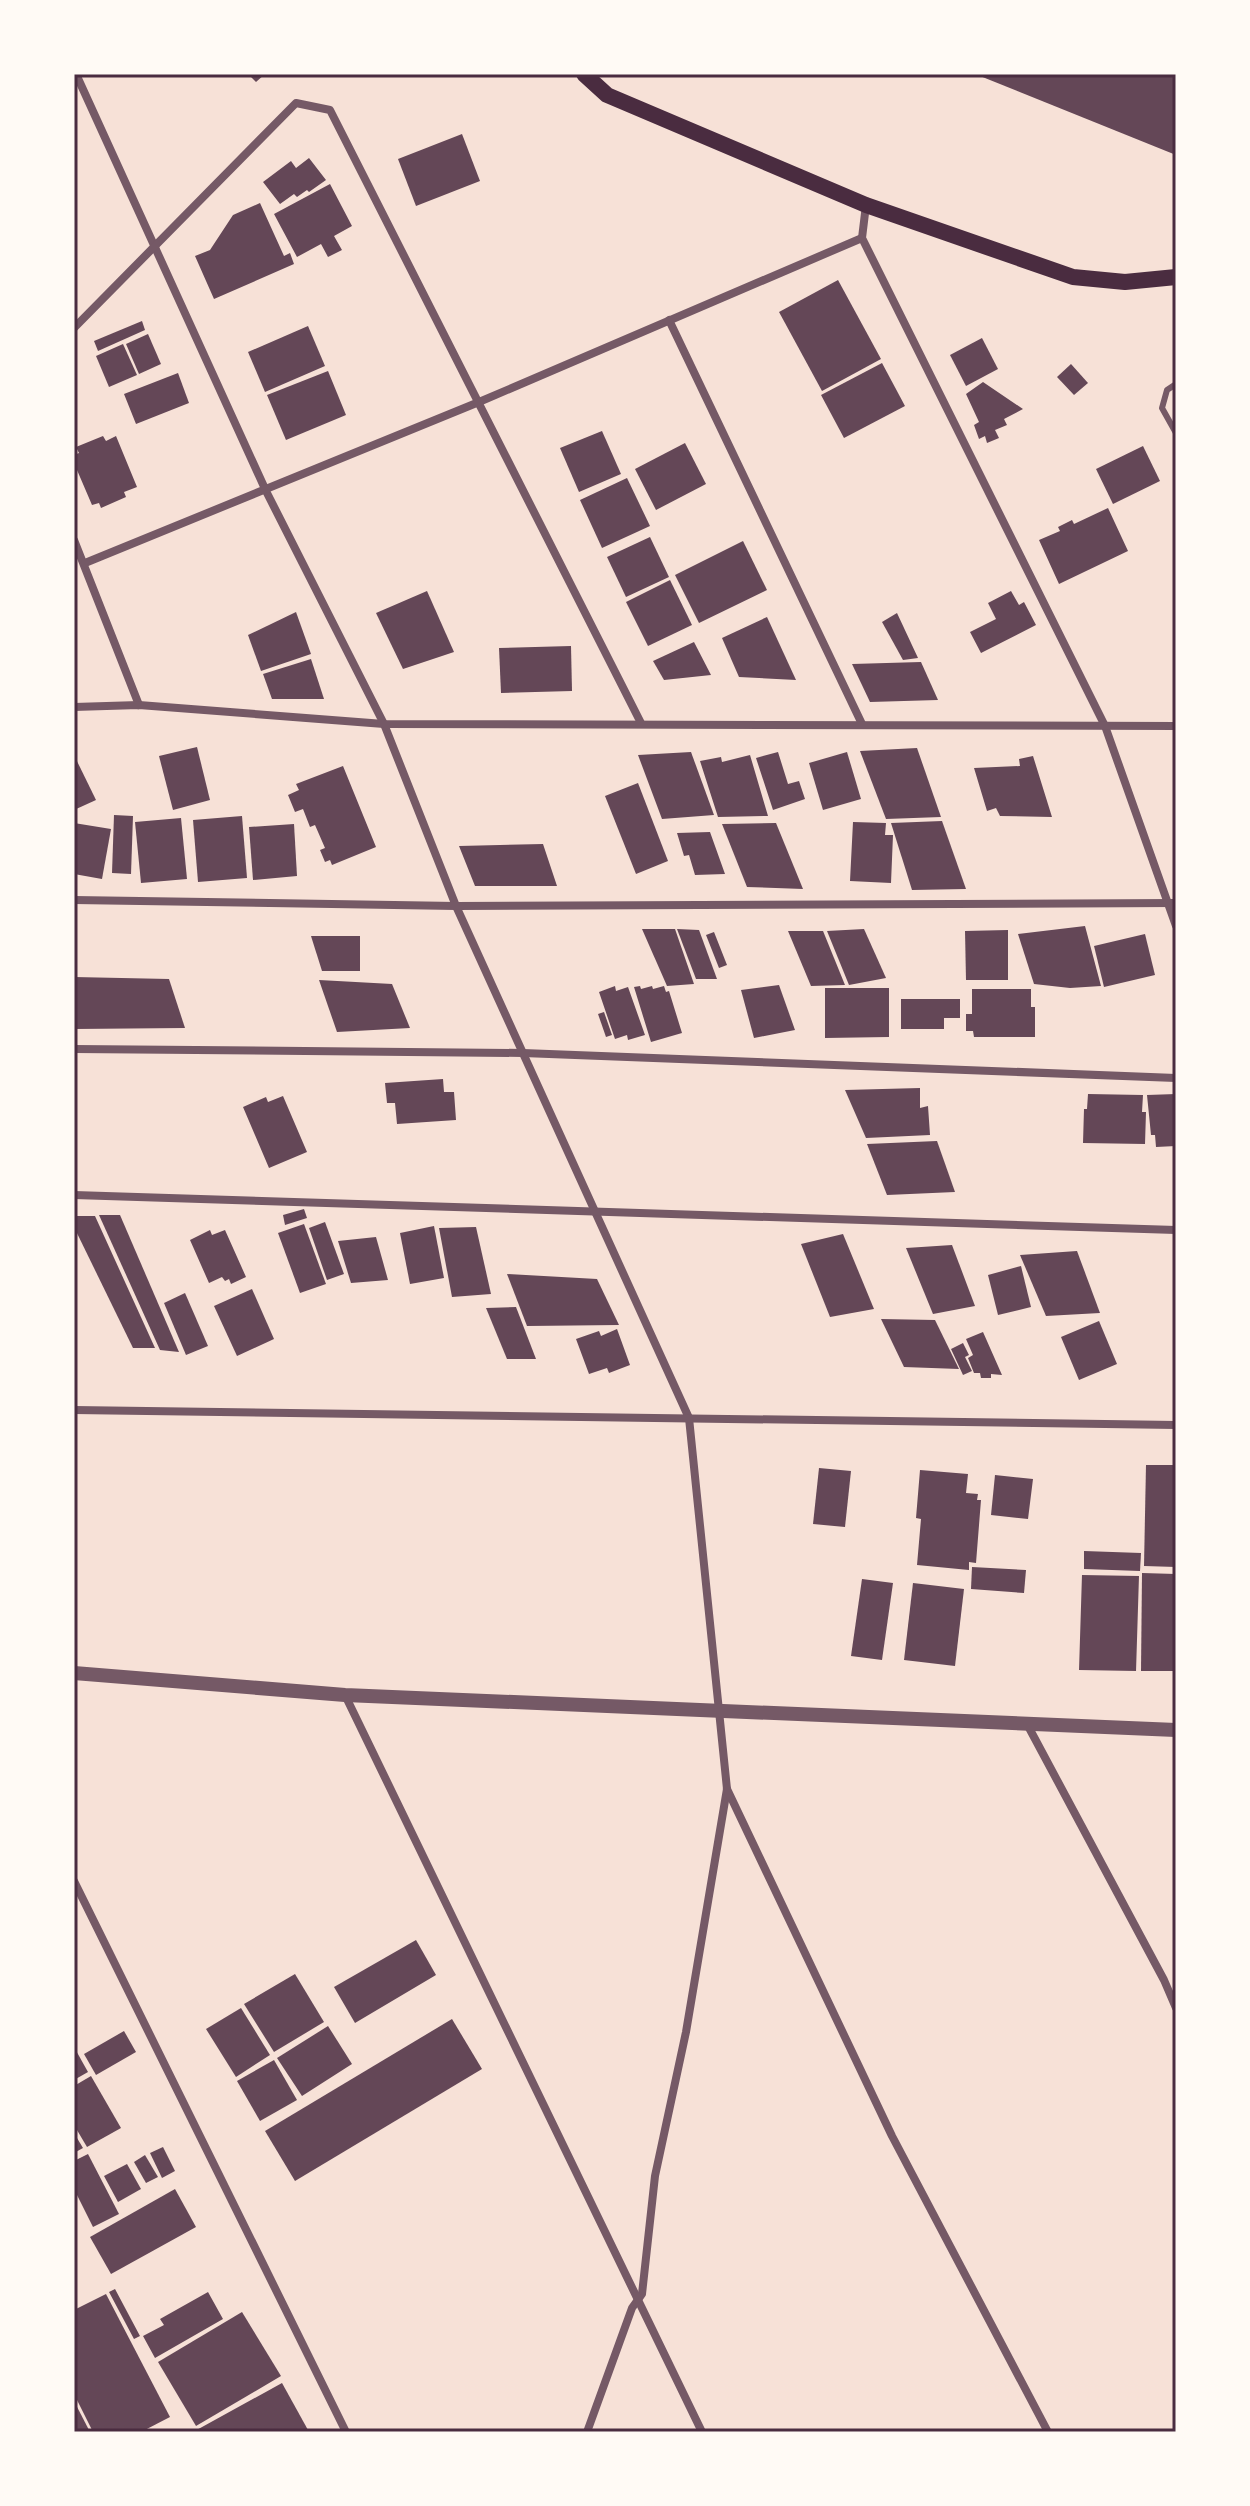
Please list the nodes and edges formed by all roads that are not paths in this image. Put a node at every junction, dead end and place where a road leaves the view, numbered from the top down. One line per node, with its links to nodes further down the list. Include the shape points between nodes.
1 (76, 74): 5 (street)
2 (584, 74): 3 (main road, via 607,95)
3 (866, 205): 4 (street); 6 (main road, via 1073,277 1125,282)
4 (862, 238): 7 (street); 20 (street)
5 (155, 246): 8 (street); 10 (street, via 296,103 330,110); 12 (street)
6 (1176, 277)
7 (669, 320): 10 (street); 19 (street)
8 (74, 328)
9 (1176, 384): 11 (lane, via 1167,390 1162,408)
10 (479, 402): 12 (street); 17 (street)
11 (1176, 433)
12 (266, 491): 14 (street); 18 (street)
13 (74, 540): 14 (street)
14 (85, 563): 15 (street)
15 (139, 705): 16 (street); 18 (street)
16 (74, 707)
17 (641, 723): 18 (street); 19 (street)
18 (384, 724): 24 (street)
19 (862, 724): 20 (street)
20 (1105, 726): 21 (street); 23 (street)
21 (1176, 726)
22 (74, 900): 24 (street)
23 (1171, 903): 24 (street); 25 (street)
24 (456, 906): 27 (street)
25 (1176, 926)
26 (74, 1049): 27 (street)
27 (523, 1053): 28 (street); 30 (street)
28 (1176, 1078)
29 (74, 1195): 30 (street)
30 (595, 1210): 31 (street); 33 (street)
31 (1176, 1230)
32 (74, 1410): 33 (street)
33 (689, 1418): 34 (street); 37 (street)
34 (1176, 1425)
35 (74, 1673): 36 (street)
36 (345, 1695): 37 (street); 43 (street)
37 (721, 1711): 38 (street); 40 (street)
38 (1027, 1724): 39 (street); 42 (street)
39 (1176, 1730)
40 (727, 1789): 43 (street, via 686,2032 655,2176 642,2294); 47 (street, via 892,2136)
41 (74, 1881): 44 (street)
42 (1176, 2008)
43 (636, 2299): 45 (street); 46 (street)
44 (346, 2432)
45 (587, 2432)
46 (702, 2432)
47 (1048, 2432)

